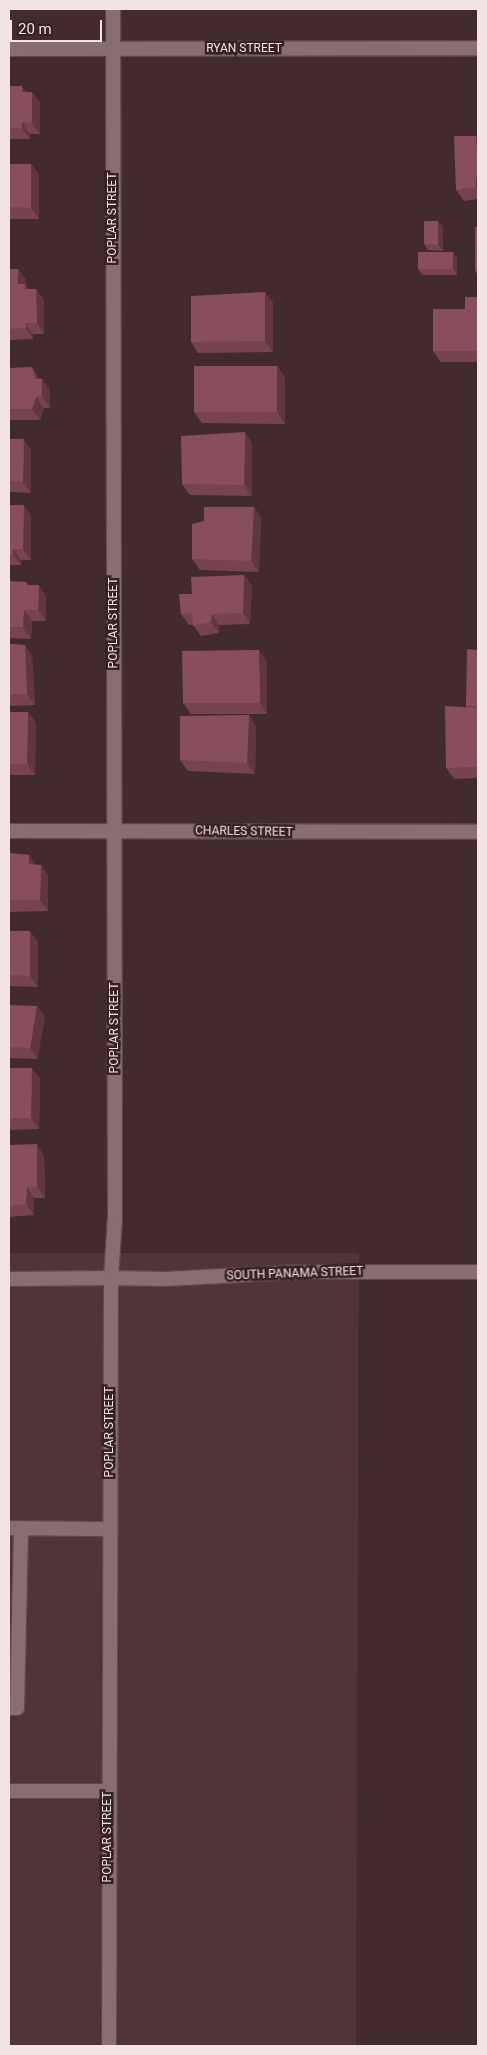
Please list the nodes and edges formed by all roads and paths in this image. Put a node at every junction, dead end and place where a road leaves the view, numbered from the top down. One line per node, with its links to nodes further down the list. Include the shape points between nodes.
1 (113, 9): 4 (street, POPLAR STREET)
2 (478, 48): 4 (street, RYAN STREET)
3 (9, 49): 4 (street, RYAN STREET)
4 (113, 49): 6 (street, POPLAR STREET)
5 (9, 830): 6 (street, CHARLES STREET)
6 (115, 830): 7 (street, CHARLES STREET); 9 (street, POPLAR STREET, via 115,1217)
7 (478, 832)
8 (478, 1272): 9 (street, SOUTH PANAMA STREET, via 297,1272 166,1279)
9 (111, 1278): 10 (street, SOUTH PANAMA STREET); 12 (street, POPLAR STREET)
10 (9, 1279)
11 (15, 1528): 12 (street); 13 (street, via 17,1708)
12 (110, 1529): 15 (street, POPLAR STREET)
13 (9, 1708)
14 (9, 1791): 15 (street)
15 (108, 1791): 16 (street, POPLAR STREET)
16 (109, 2046)

